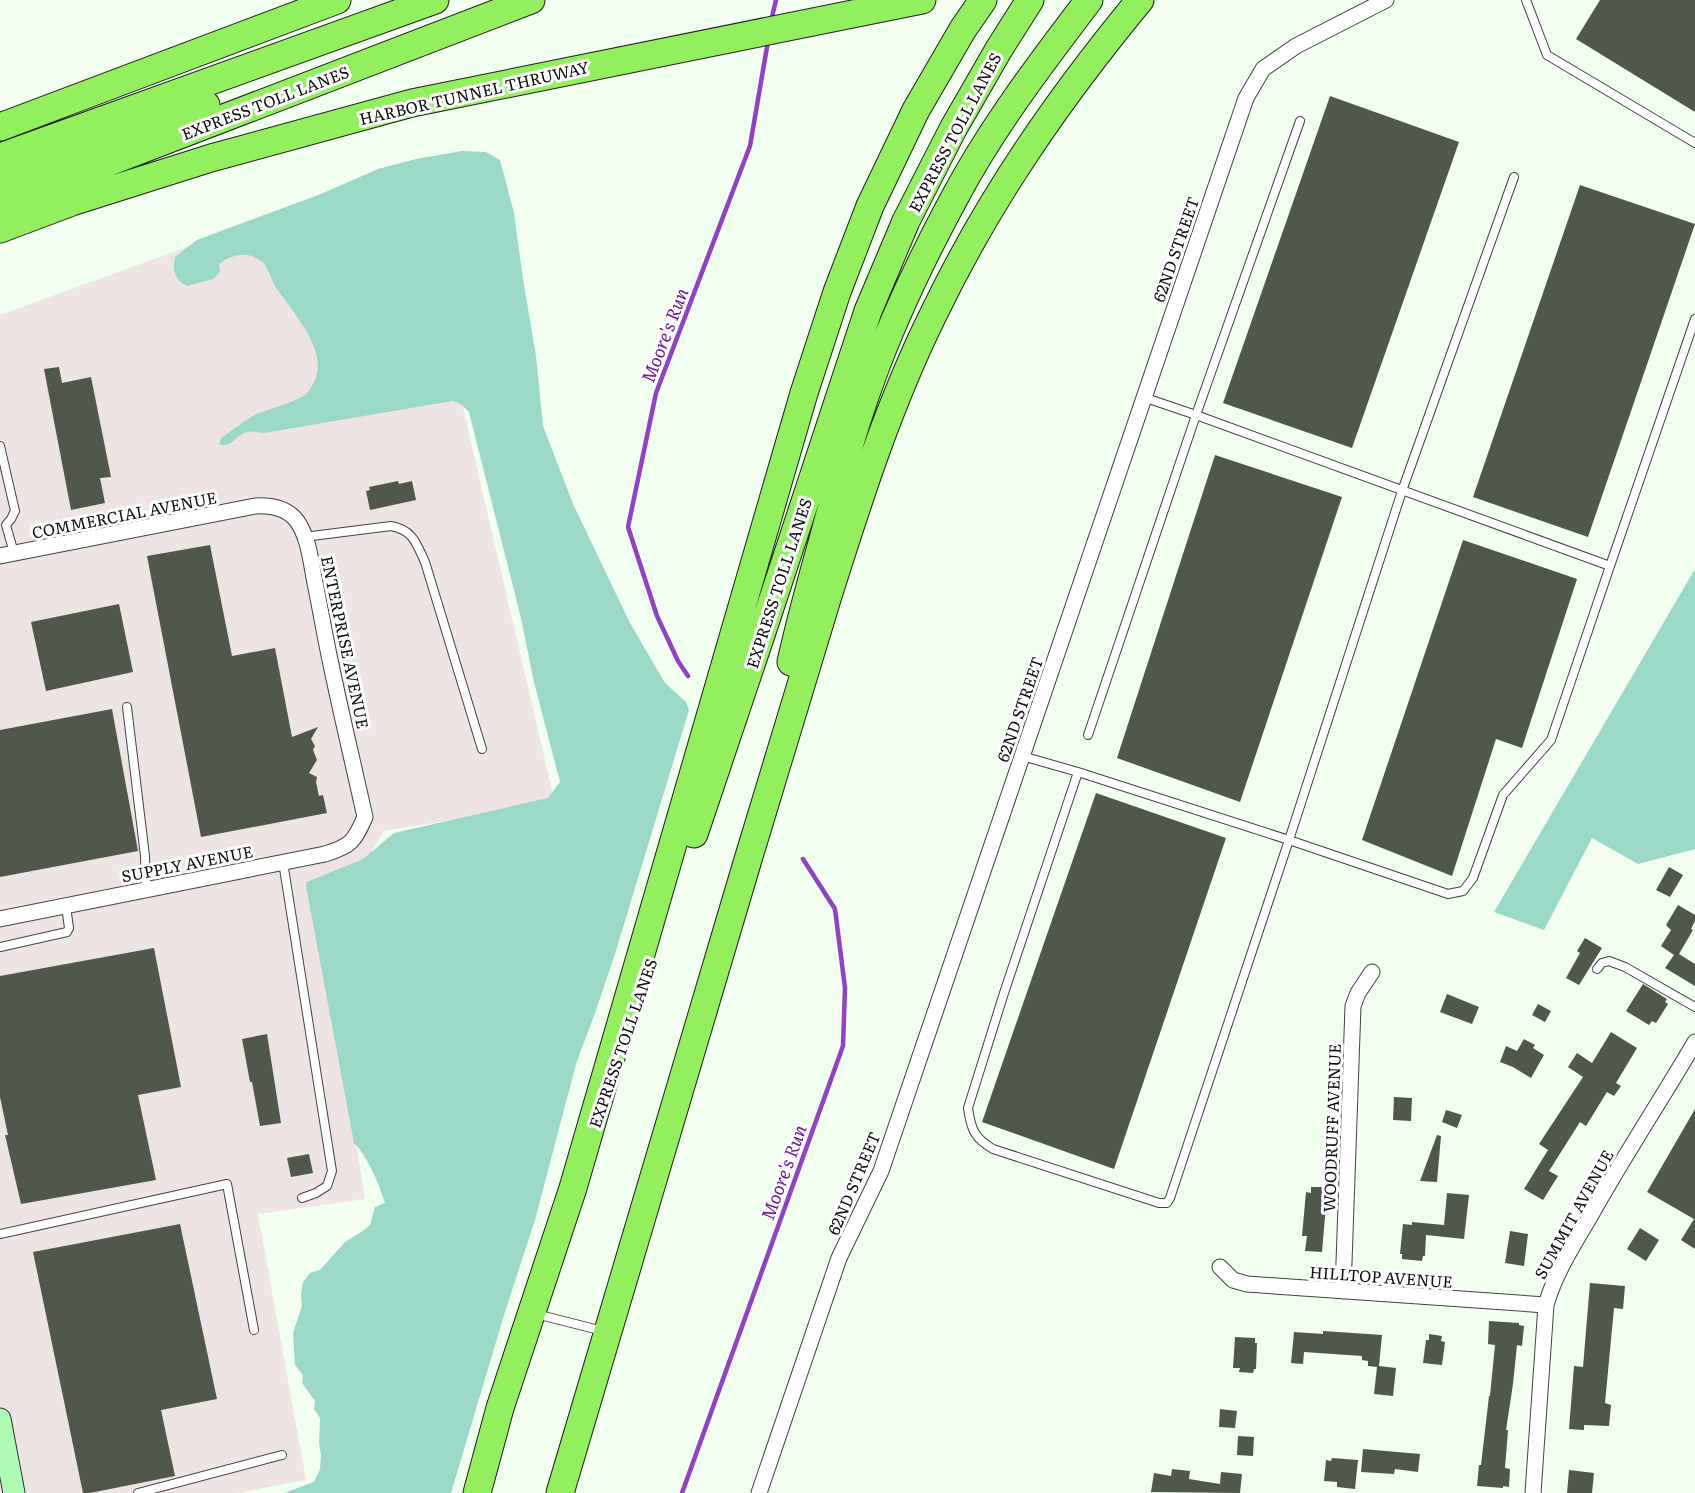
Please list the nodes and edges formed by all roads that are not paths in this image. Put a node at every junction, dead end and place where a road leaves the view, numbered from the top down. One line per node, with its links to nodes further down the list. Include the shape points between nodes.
1 (338, 0): 13 (highway)
2 (435, 0): 15 (highway)
3 (482, 0): 17 (highway)
4 (531, 0): 18 (highway, EXPRESS TOLL LANES)
5 (922, 0): 19 (highway, HARBOR TUNNEL THRUWAY, via 412,102 211,158 72,202)
6 (983, 0): 46 (highway, via 916,110 870,206 837,292 800,404)
7 (1030, 0): 46 (highway, EXPRESS TOLL LANES, via 953,129 906,221 868,311)
8 (1089, 0): 33 (highway, EXPRESS TOLL LANES, via 1018,95 971,169 893,325 845,460 796,637)
9 (1140, 0): 33 (highway, via 1066,93 1019,162 934,312 869,470)
10 (1386, 0): 21 (street, 62ND STREET, via 1296,46 1263,69 1246,98)
11 (1526, 0): 14 (lane, via 1547,54)
12 (1300, 121): 22 (lane)
13 (0, 127)
14 (1695, 143)
15 (0, 157)
16 (1514, 177): 24 (lane)
17 (0, 183)
18 (0, 204)
19 (0, 230)
20 (1695, 319): 28 (lane)
21 (1143, 397): 22 (lane); 32 (street, 62ND STREET)
22 (1196, 415): 24 (lane); 30 (lane)
23 (0, 446): 27 (lane, via 15,511 6,525)
24 (1402, 491): 28 (lane); 36 (lane)
25 (255, 507): 26 (street, ENTERPRISE AVENUE, via 274,507 288,513); 27 (street, COMMERCIAL AVENUE)
26 (304, 537): 31 (lane, via 391,526 404,528 411,536 425,562); 35 (street, ENTERPRISE AVENUE)
27 (7, 555)
28 (1610, 566): 36 (lane, via 1551,740 1503,795 1473,878 1463,891 1448,894)
29 (128, 707): 38 (lane)
30 (1088, 735)
31 (482, 749)
32 (1022, 756): 34 (lane); 61 (street, 62ND STREET, via 881,1171 839,1258)
33 (776, 770): 54 (highway)
34 (1078, 772): 36 (lane); 36 (lane, via 968,1108 971,1125 978,1139 993,1149 1159,1203 1167,1203 1170,1198)
35 (365, 817): 37 (street, SUPPLY AVENUE, via 357,837 342,849)
36 (1289, 840)
37 (284, 862): 38 (street, SUPPLY AVENUE); 47 (lane, via 332,1171 327,1186)
38 (146, 890): 39 (street, SUPPLY AVENUE)
39 (66, 906): 40 (street, SUPPLY AVENUE); 41 (lane, via 67,932)
40 (0, 919)
41 (0, 947)
42 (1597, 969): 44 (lane, via 1609,961 1625,967)
43 (1372, 972): 50 (street, WOODRUFF AVENUE, via 1353,1006)
44 (1695, 1007)
45 (1693, 1049): 51 (street, SUMMIT AVENUE, via 1563,1262)
46 (573, 1188): 52 (highway)
47 (302, 1198)
48 (0, 1234): 53 (lane, via 227,1184)
49 (1220, 1267): 50 (street, HILLTOP AVENUE, via 1233,1280 1246,1284)
50 (1343, 1291): 51 (street, HILLTOP AVENUE)
51 (1546, 1305): 62 (street, SUMMIT AVENUE)
52 (532, 1313): 54 (lane); 59 (highway)
53 (255, 1330)
54 (607, 1332): 60 (highway)
55 (0, 1419): 57 (main road)
56 (282, 1455): 58 (lane)
57 (14, 1493)
58 (138, 1493)
59 (477, 1493)
60 (560, 1493)
61 (759, 1493)
62 (1533, 1493)

